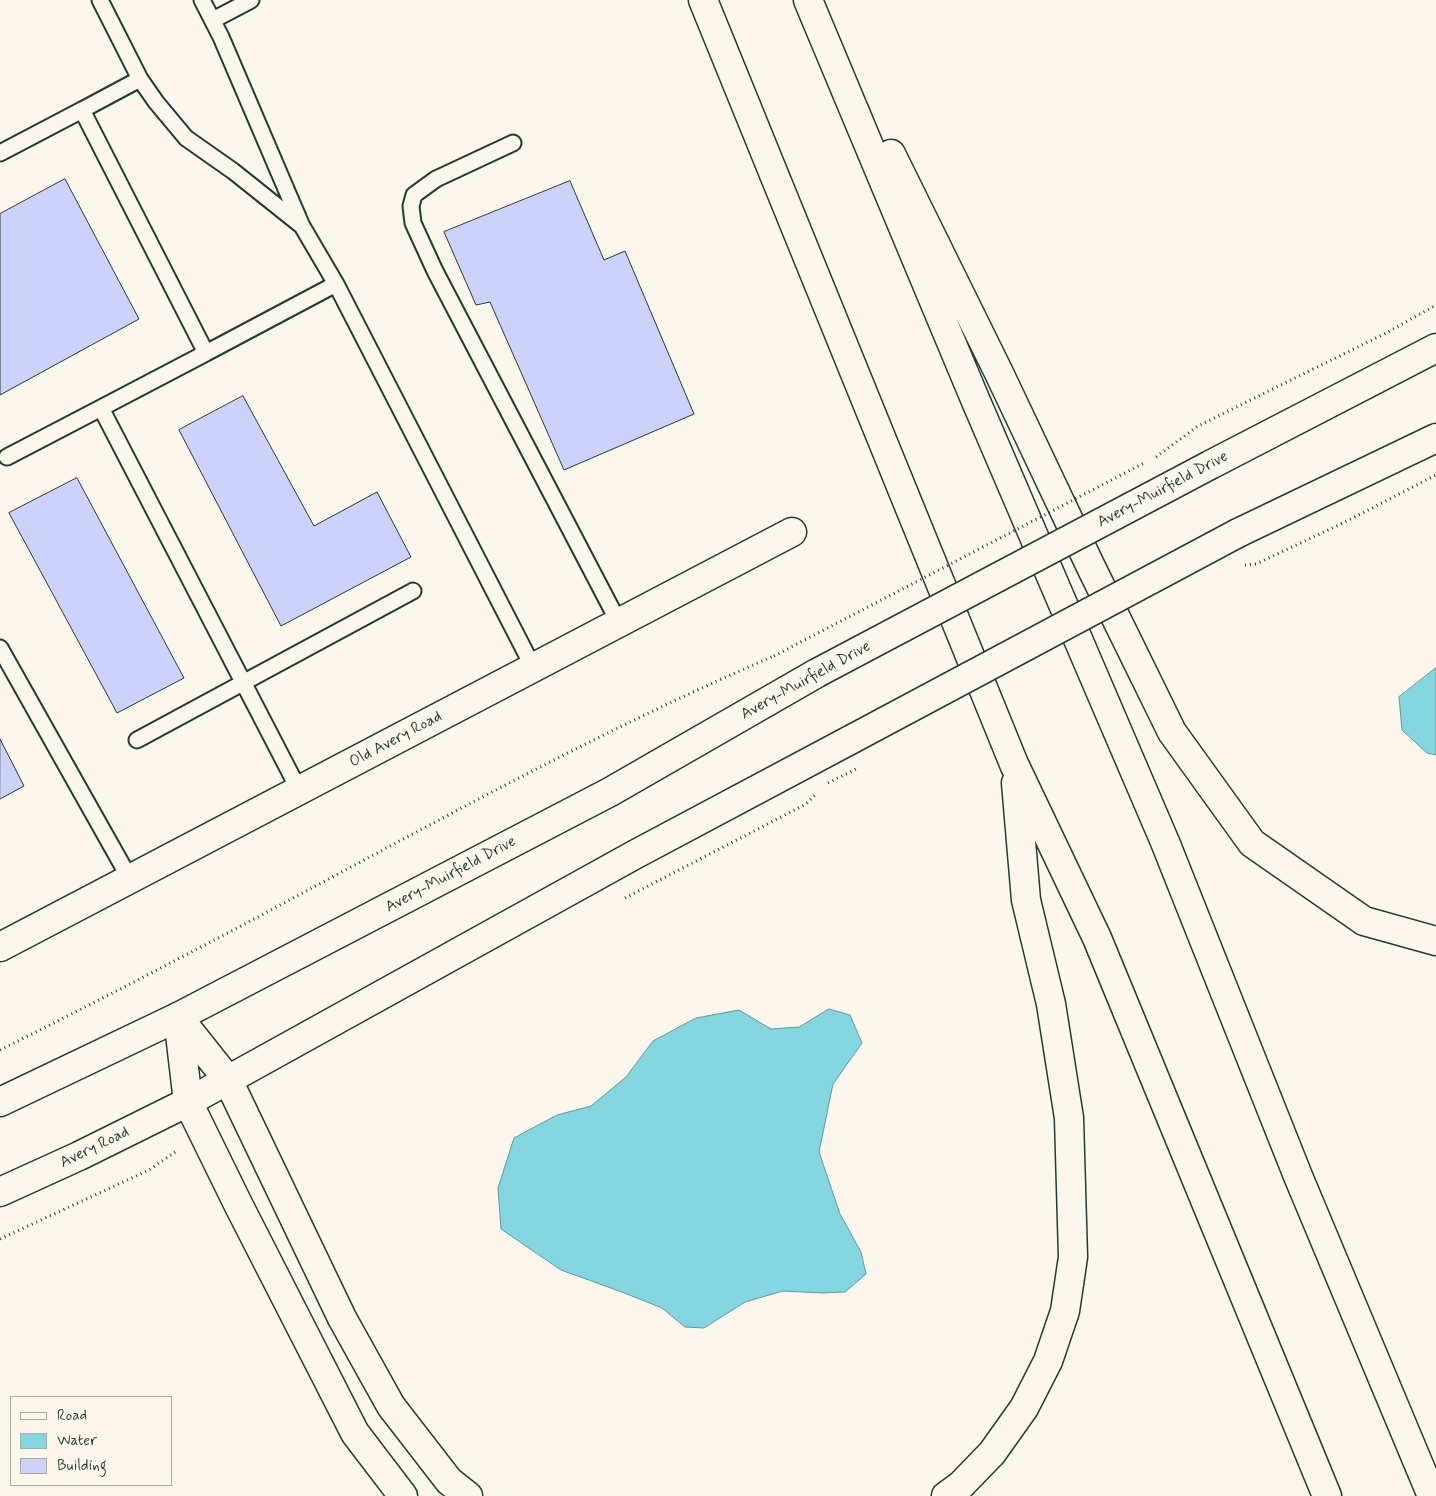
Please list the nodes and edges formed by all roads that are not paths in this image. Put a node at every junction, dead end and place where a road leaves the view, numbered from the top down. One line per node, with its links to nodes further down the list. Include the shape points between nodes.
1 (100, 0): 8 (lane)
2 (202, 0): 7 (lane)
3 (252, 0): 7 (lane)
4 (704, 0): 26 (main road)
5 (808, 0): 40 (main road, via 1165,842 1298,1176)
6 (815, 0): 29 (main road, via 1172,732 1252,843 1364,921)
7 (212, 20): 12 (lane)
8 (140, 78): 9 (lane); 12 (lane, via 186,138)
9 (82, 110): 11 (lane); 15 (lane)
10 (513, 143): 21 (lane, via 436,179 414,195 411,206 413,223)
11 (0, 153)
12 (302, 226): 13 (lane)
13 (336, 284): 15 (lane); 23 (lane)
14 (1436, 348): 31 (main road, Avery-Muirfield Drive, bridge, via 818,673 610,792)
15 (206, 353): 16 (lane)
16 (101, 408): 18 (lane); 24 (lane)
17 (1436, 438): 32 (main road, bridge, via 1238,534 852,739)
18 (7, 458)
19 (792, 532): 21 (main road, Old Avery Road)
20 (413, 591): 24 (lane)
21 (619, 623): 23 (main road, Old Avery Road)
22 (0, 648): 28 (lane)
23 (533, 667): 27 (main road, Old Avery Road)
24 (243, 682): 25 (lane); 27 (lane)
25 (137, 740)
26 (1014, 764): 38 (main road, via 1026,900 1051,1004 1069,1118 1073,1256 1065,1311 1048,1361 1024,1408 992,1453); 39 (main road, via 1097,938)
27 (299, 790): 28 (main road, Old Avery Road)
28 (130, 880): 30 (main road, Old Avery Road)
29 (1436, 941)
30 (0, 948)
31 (178, 1017): 32 (main road); 33 (main road); 34 (main road)
32 (228, 1080): 34 (main road); 37 (main road, via 342,1318 391,1406 449,1481)
33 (0, 1102)
34 (188, 1102): 35 (main road, Avery Road); 36 (main road, via 355,1433)
35 (0, 1192)
36 (403, 1496)
37 (468, 1496)
38 (946, 1496)
39 (1327, 1496)
40 (1432, 1496)

